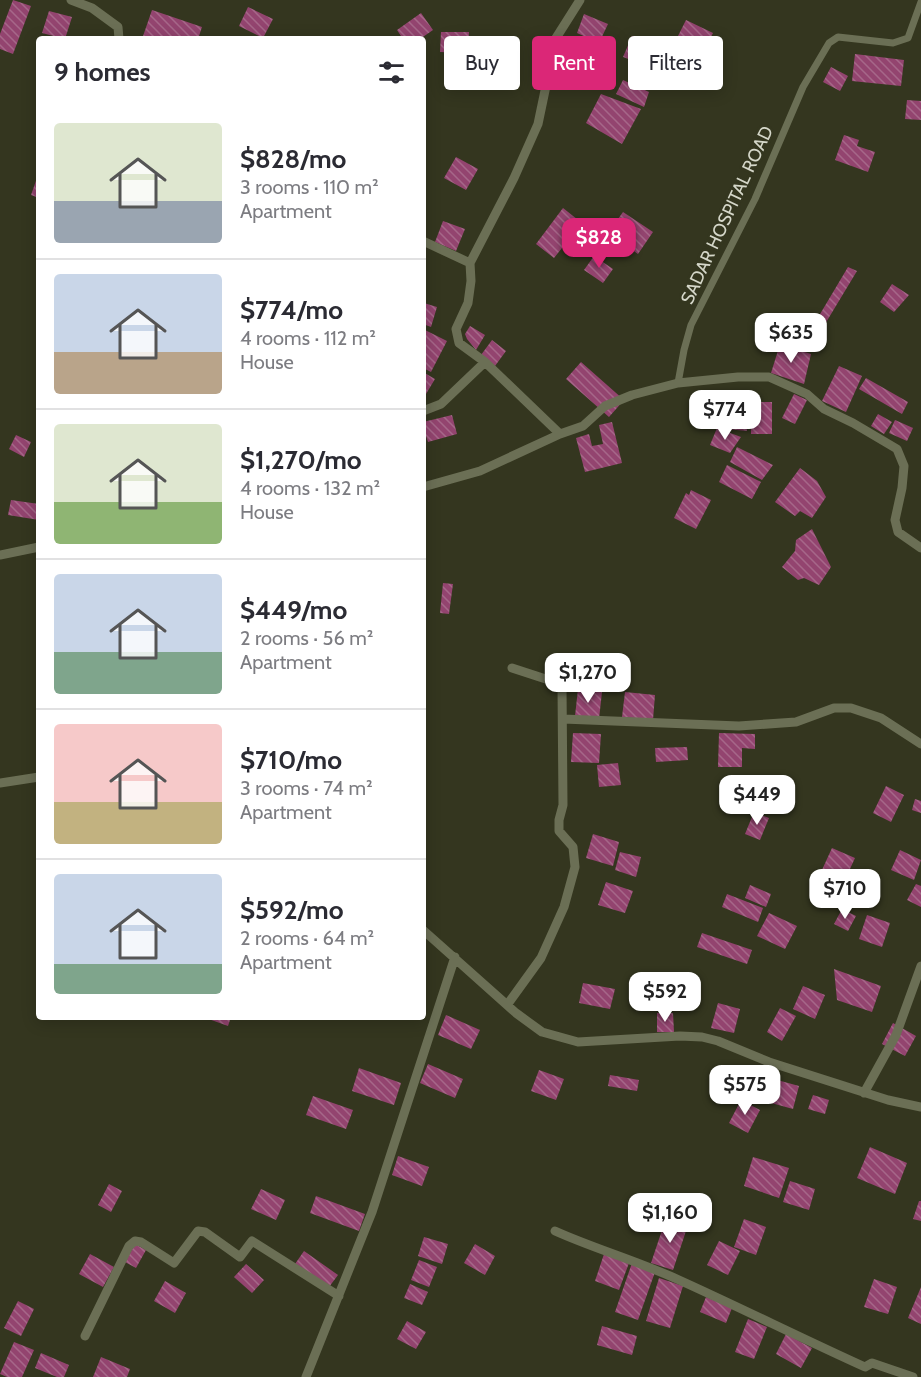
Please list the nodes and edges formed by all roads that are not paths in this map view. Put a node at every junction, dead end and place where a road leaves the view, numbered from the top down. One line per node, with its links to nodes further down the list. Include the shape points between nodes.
1 (71, 0): 4 (street, via 92,8 118,27)
2 (580, 0): 6 (street, via 556,38 538,124)
3 (921, 2): 8 (street, SADAR HOSPITAL ROAD, via 908,38 893,43 838,37 829,43 799,95 755,199 691,325)
4 (119, 36)
5 (426, 242): 6 (street)
6 (470, 262): 7 (street, via 468,303 456,329 459,343)
7 (485, 362): 9 (street, via 441,404); 10 (street)
8 (678, 383): 10 (street, via 632,394 605,406 583,426); 13 (street, via 770,378 807,394 824,409 897,449 904,466 895,520 898,532)
9 (426, 410)
10 (560, 434): 11 (street, via 480,471)
11 (426, 486)
12 (36, 548): 14 (street)
13 (921, 548)
14 (0, 555)
15 (512, 668): 16 (street, via 562,686)
16 (563, 719): 17 (street, via 739,726 796,722 834,708 851,708 881,718); 23 (street, via 563,805 559,831 573,847 575,867 564,907 541,958)
17 (921, 744)
18 (36, 777): 19 (street)
19 (0, 783)
20 (426, 933): 21 (street)
21 (455, 957): 23 (street); 27 (street, via 372,1212)
22 (921, 966): 24 (street, via 896,1035)
23 (507, 1005): 24 (street, via 542,1032 579,1042 702,1037)
24 (864, 1093): 25 (street)
25 (921, 1107)
26 (555, 1231): 30 (street, via 677,1279 866,1367 872,1363)
27 (339, 1296): 28 (street, via 252,1241 240,1257 198,1231 174,1263 141,1242 129,1246); 29 (street)
28 (85, 1336)
29 (306, 1377)
30 (913, 1377)

